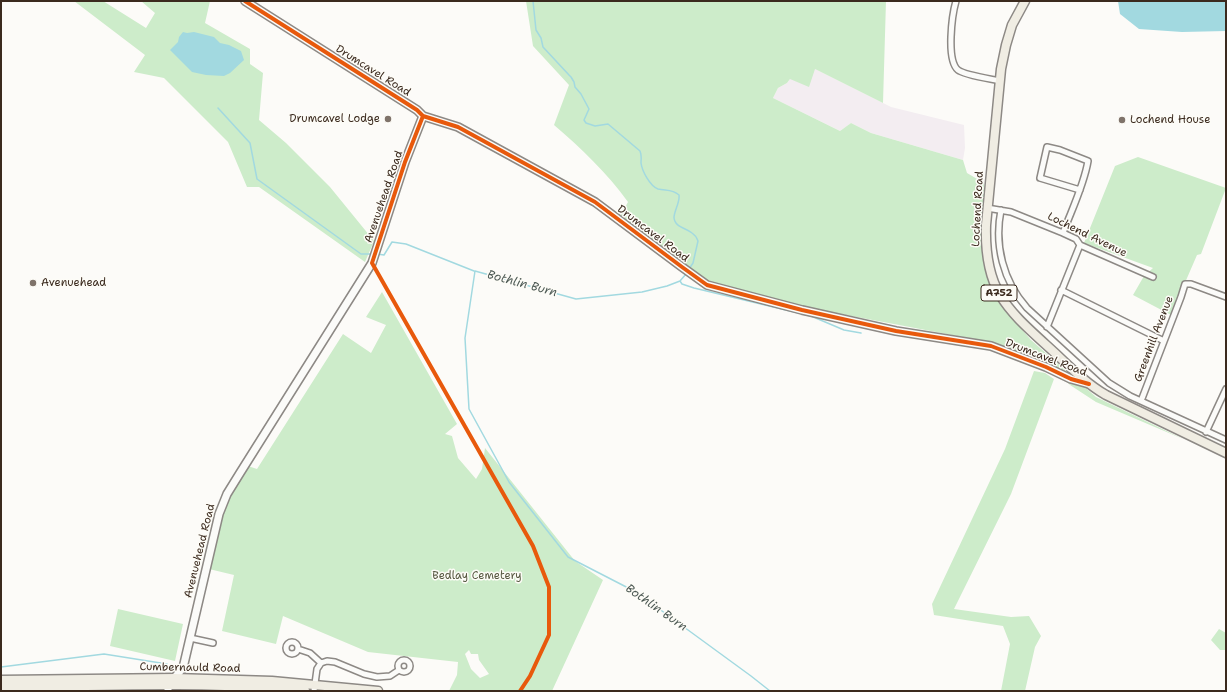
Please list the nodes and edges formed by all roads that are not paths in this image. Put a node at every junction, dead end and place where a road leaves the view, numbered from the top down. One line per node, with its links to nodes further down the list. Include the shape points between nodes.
1 (245, 1): 5 (street, Drumcavel Road)
2 (956, 1): 4 (street, via 952,19 954,65 959,71)
3 (1025, 1): 4 (main road, Lochend Road / A752, via 1012,25)
4 (1000, 81): 7 (main road, Lochend Road / A752)
5 (423, 116): 16 (street, Drumcavel Road, via 458,127 595,202 708,285 802,310 902,332 991,346); 26 (street, Avenuehead Road, via 372,263 223,504 210,548)
6 (1080, 190): 6 (street, via 1040,178 1047,147 1088,161); 9 (street)
7 (987, 208): 8 (street, Lochend Avenue); 16 (main road, Lochend Road / A752, via 988,263 1000,295 1018,319)
8 (1001, 210): 9 (street, Lochend Avenue); 14 (street, via 998,237 1010,285 1019,299)
9 (1063, 233): 10 (street, Lochend Avenue, via 1076,239)
10 (1080, 245): 11 (street, Lochend Avenue); 12 (street)
11 (1153, 277)
12 (1061, 290): 14 (street); 15 (street)
13 (1226, 297): 15 (street, Greenhill Avenue, via 1185,284)
14 (1047, 327): 18 (street, via 1109,383)
15 (1164, 340): 19 (street, Greenhill Avenue)
16 (1089, 384): 20 (main road, Drumcavel Road / A752)
17 (1226, 388): 23 (street)
18 (1130, 396): 19 (street); 20 (street)
19 (1141, 401): 21 (street)
20 (1126, 405): 22 (main road, Drumcavel Road / A752)
21 (1151, 406): 22 (street); 23 (street)
22 (1147, 414): 25 (main road, Drumcavel Road / A752)
23 (1206, 432): 24 (street)
24 (1226, 440)
25 (1226, 453)
26 (190, 638): 27 (street); 31 (street, Avenuehead Road, via 183,668)
27 (213, 643)
28 (298, 649): 29 (street, via 310,653)
29 (321, 663): 30 (street, via 332,661 364,674 382,677 390,676); 35 (street, via 317,669)
30 (399, 670)
31 (174, 678): 32 (main road, Cumbernauld Road); 34 (street, Avenuehead Road); 35 (main road, Cumbernauld Road, via 272,681)
32 (1, 680)
33 (1, 688): 34 (main road, Cumbernauld Road)
34 (168, 688): 36 (main road, Cumbernauld Road, via 270,688)
35 (315, 688): 37 (main road, Cumbernauld Road)
36 (305, 691)
37 (378, 691)

